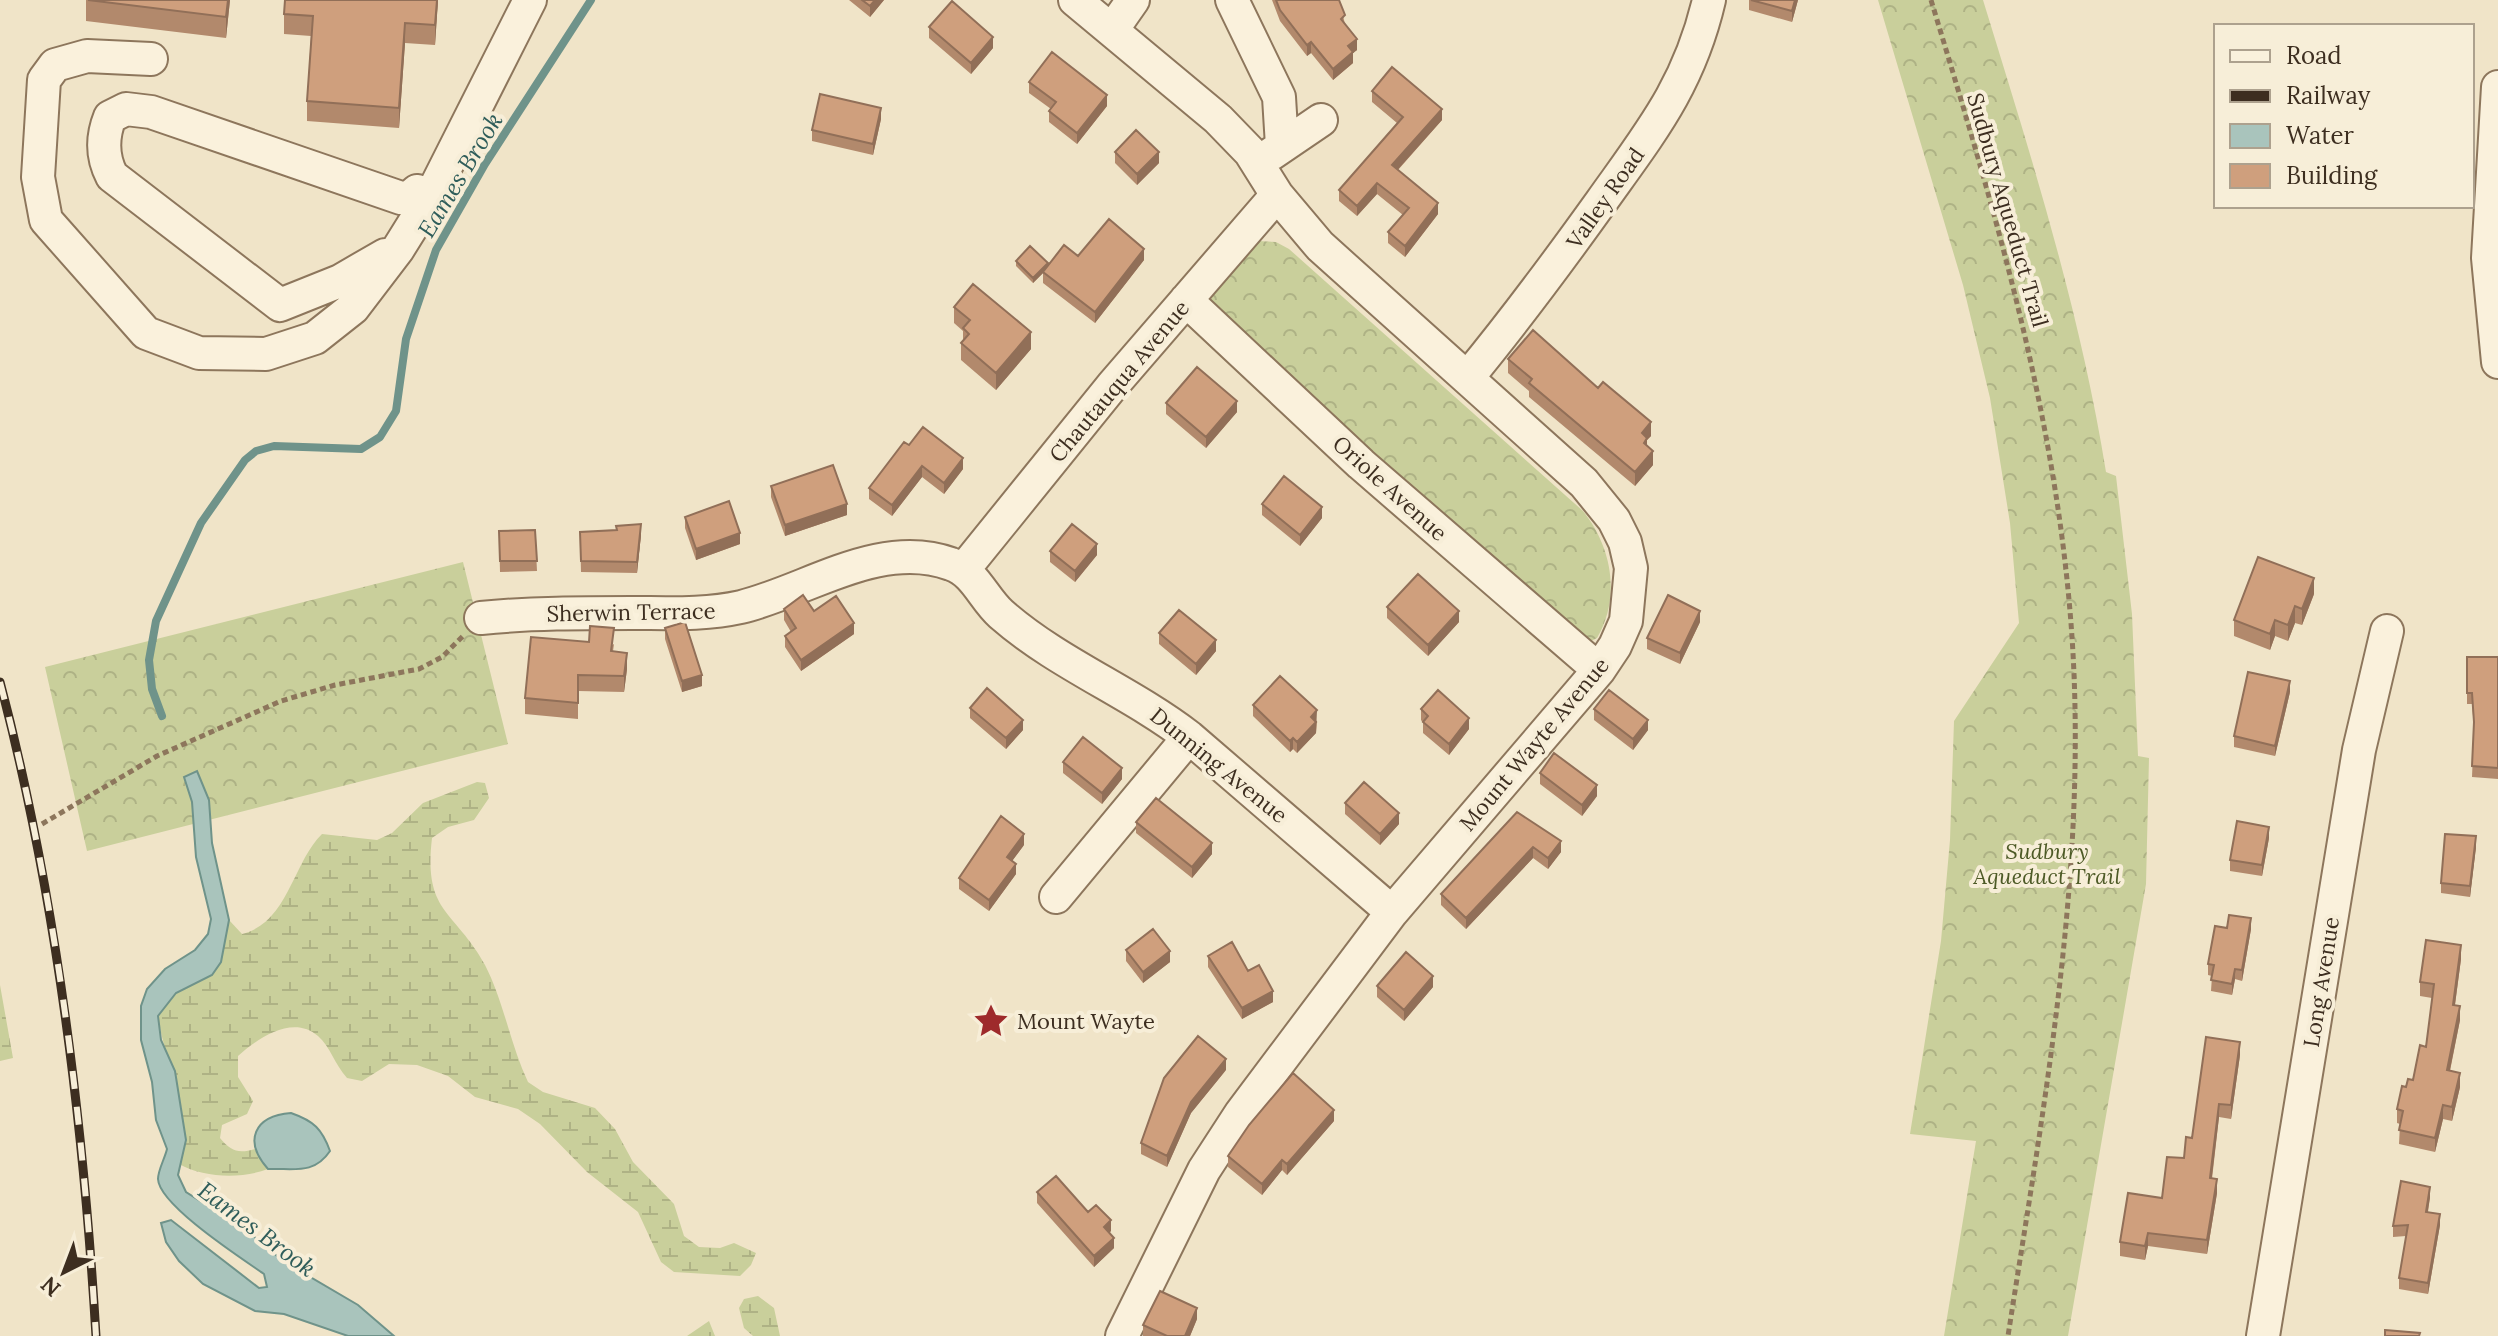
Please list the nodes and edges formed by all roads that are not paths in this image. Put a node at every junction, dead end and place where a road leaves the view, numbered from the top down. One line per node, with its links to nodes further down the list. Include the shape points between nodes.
1 (530, 0): 11 (street)
2 (1075, 0): 6 (street, Mount Wayte Avenue)
3 (1133, 0): 6 (street)
4 (1232, 0): 10 (street, via 1279,97)
5 (1709, 0): 16 (street, Valley Road, via 1687,70 1656,127 1524,310)
6 (1112, 30): 10 (street, Mount Wayte Avenue, via 1210,112)
7 (151, 59): 13 (street, via 87,56 55,65 44,80 38,177 46,220 146,333 199,353 266,354 315,338 353,308)
8 (2498, 87): 15 (street, via 2488,258)
9 (1321, 120): 10 (street)
10 (1270, 154): 12 (street, Mount Wayte Avenue)
11 (424, 194): 13 (street); 13 (street, via 125,91 104,96 91,114 86,159 101,187 261,310 340,281)
12 (1277, 195): 14 (street, Chautauqua Avenue); 16 (street, Mount Wayte Avenue, via 1320,246)
13 (399, 247)
14 (1186, 300): 17 (street, Chautauqua Avenue); 20 (street, Oriole Avenue, via 1361,464)
15 (2498, 362)
16 (1468, 377): 20 (street, Mount Wayte Avenue, via 1584,483 1625,542 1631,568 1626,621)
17 (964, 569): 18 (street, Sherwin Terrace, via 905,558 837,572 716,612); 21 (street, Dunning Avenue, via 993,606 1019,628)
18 (481, 618)
19 (2387, 631): 25 (street, Long Avenue, via 2359,750)
20 (1599, 670): 23 (street, Mount Wayte Avenue)
21 (1189, 737): 22 (street); 23 (street, Dunning Avenue)
22 (1056, 897)
23 (1392, 912): 24 (street, Mount Wayte Avenue, via 1222,1140)
24 (1122, 1336)
25 (2263, 1336)

